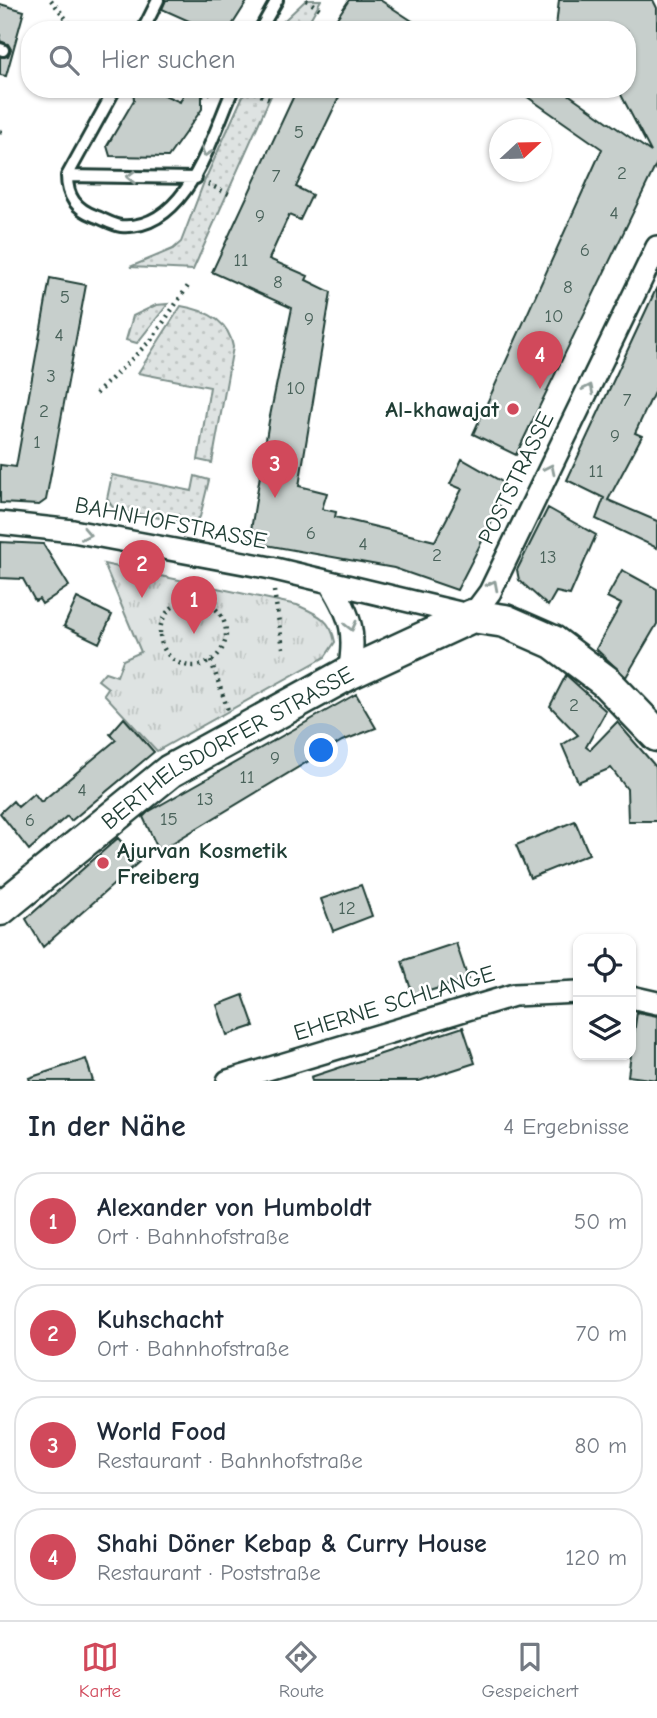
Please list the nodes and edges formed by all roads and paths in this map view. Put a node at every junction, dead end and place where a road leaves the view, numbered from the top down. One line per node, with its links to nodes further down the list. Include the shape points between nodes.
1 (51, 0): 6 (path)
2 (158, 0): 7 (lane)
3 (277, 0): 8 (lane)
4 (306, 0): 5 (path)
5 (320, 9)
6 (68, 21)
7 (148, 21)
8 (265, 21)
9 (110, 98): 13 (lane)
10 (229, 98): 14 (lane, one-way to 14)
11 (267, 98): 12 (path)
12 (271, 100)
13 (66, 176): 14 (lane, one-way to 13); 14 (lane, via 77,207 120,226 158,217)
14 (196, 178)
15 (657, 247): 21 (street, POSTSTRASSE, one-way to 15, via 490,592)
16 (188, 286): 17 (path, via 152,339)
17 (96, 394)
18 (0, 523): 19 (street, BAHNHOFSTRASSE, one-way to 19, via 73,531)
19 (271, 568): 20 (street, BAHNHOFSTRASSE); 22 (path)
20 (331, 584): 21 (street, BAHNHOFSTRASSE); 24 (street, one-way to 24, via 350,621 354,643)
21 (472, 616): 24 (street, BERTHELSDORFER STRASSE); 26 (street, via 505,621 553,642 605,681)
22 (284, 648)
23 (211, 661): 23 (path, via 187,666 164,650 161,623 173,607 192,600 218,611 226,636); 25 (path)
24 (349, 673): 27 (street, BERTHELSDORFER STRASSE, via 170,771)
25 (227, 707)
26 (657, 735)
27 (0, 909)
28 (573, 992): 33 (street, EHERNE SCHLANGE, via 514,995)
29 (657, 993): 30 (street)
30 (636, 995)
31 (635, 997): 32 (street)
32 (657, 1003)
33 (228, 1081)

